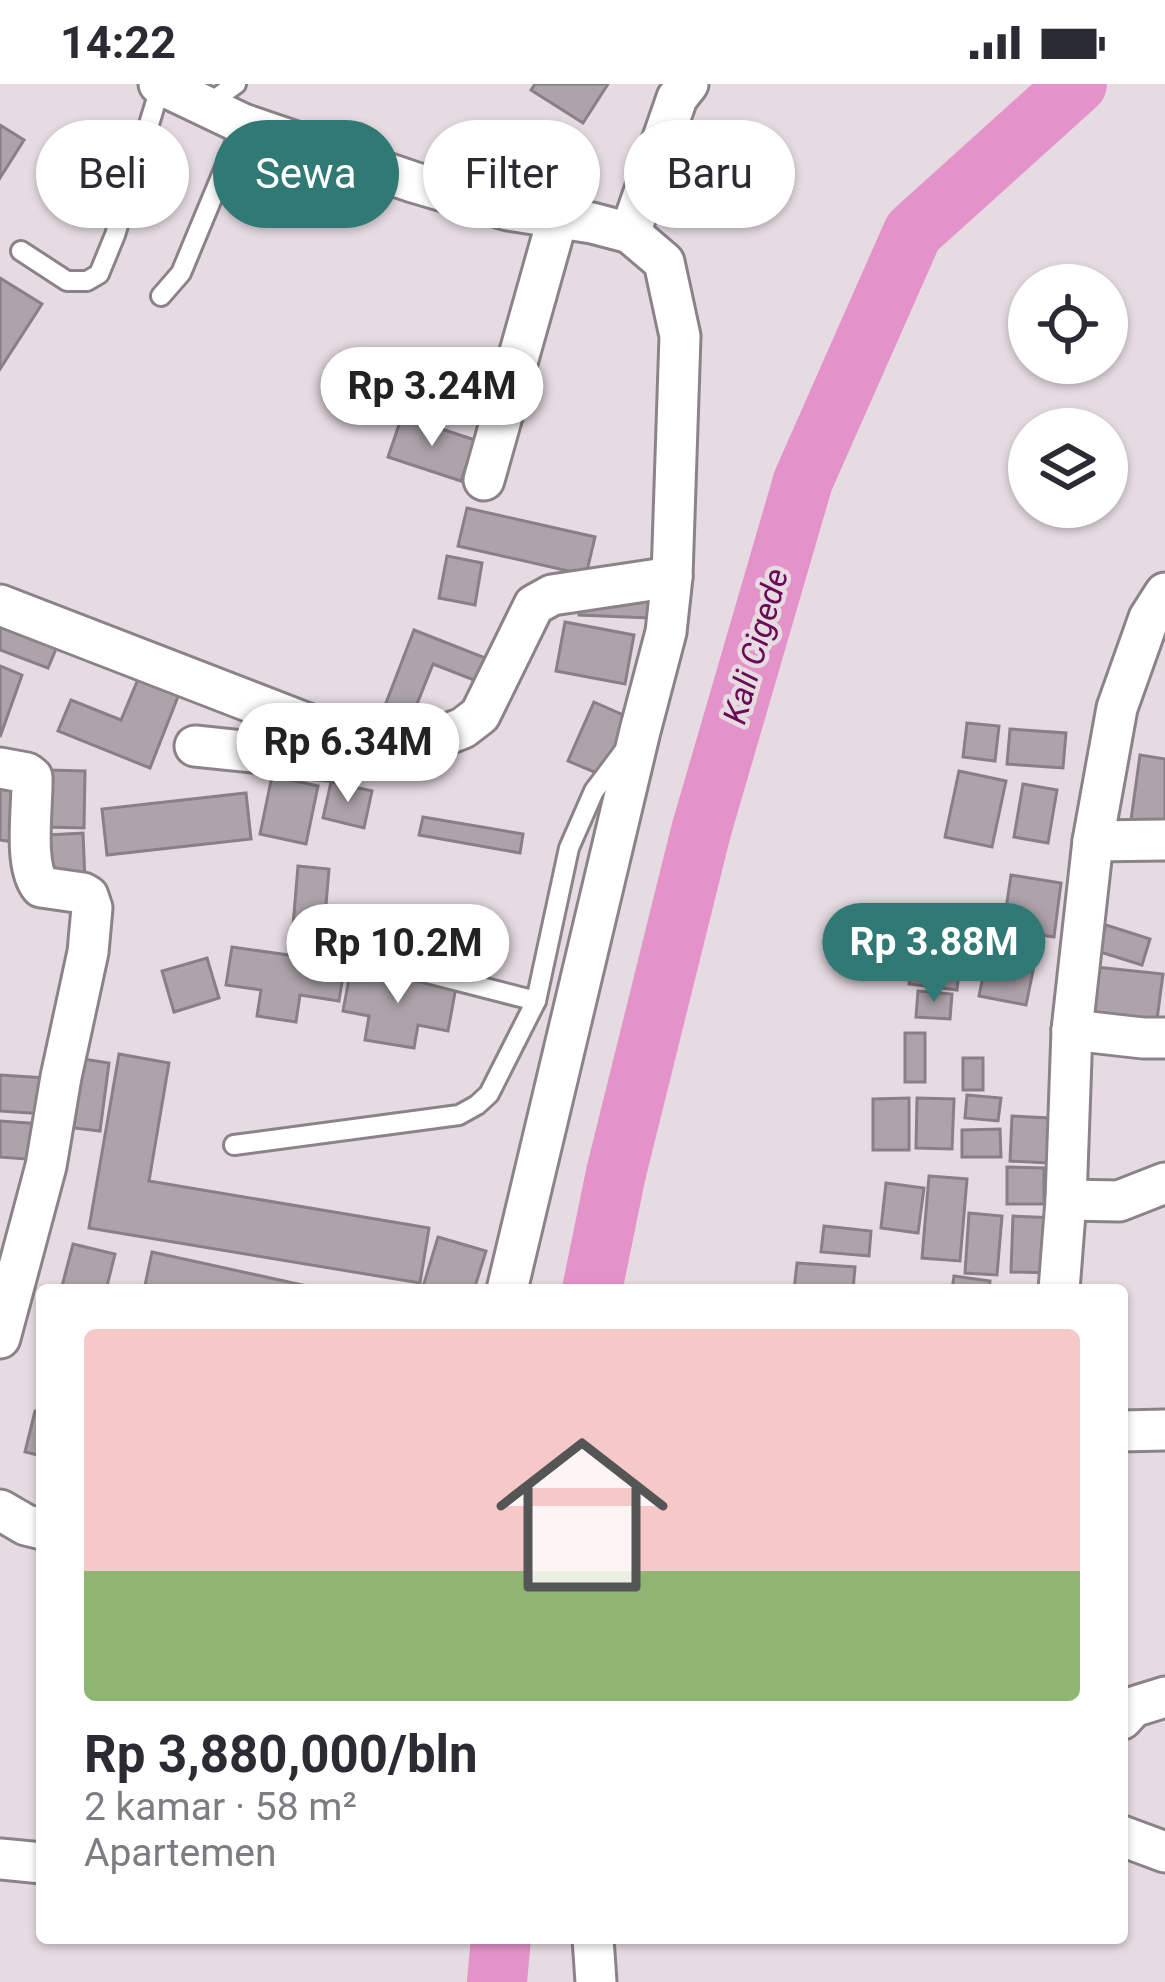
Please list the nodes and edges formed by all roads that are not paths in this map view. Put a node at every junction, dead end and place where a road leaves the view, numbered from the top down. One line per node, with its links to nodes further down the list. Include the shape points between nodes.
1 (160, 84): 3 (street); 9 (lane, via 99,274 67,281)
2 (688, 84): 8 (street, via 676,98)
3 (222, 95): 4 (street)
4 (239, 120)
5 (213, 195): 10 (lane, via 181,273)
6 (600, 226): 8 (street)
7 (555, 228): 11 (street)
8 (630, 233): 12 (street, via 664,262 680,336)
9 (21, 251)
10 (161, 296)
11 (484, 480)
12 (672, 577): 15 (street); 17 (street, via 552,595 534,605 480,716)
13 (1165, 592): 20 (street, via 1117,708)
14 (0, 605): 17 (street)
15 (640, 731): 22 (lane, via 594,791 569,848); 29 (street)
16 (195, 746): 17 (street, via 338,761)
17 (385, 754)
18 (0, 768): 28 (street, via 32,777 34,878 47,889 83,893 92,908 46,1166)
19 (1165, 840): 20 (street)
20 (1093, 841): 23 (street)
21 (352, 954): 22 (lane)
22 (536, 1001): 25 (lane, via 488,1094 459,1115)
23 (1072, 1030): 24 (street); 27 (street)
24 (1165, 1038)
25 (234, 1145)
26 (1165, 1184): 27 (street, via 1119,1201)
27 (1066, 1201): 30 (street)
28 (12, 1245): 31 (street)
29 (508, 1284)
30 (1059, 1284)
31 (0, 1338)
32 (1165, 1430): 33 (street)
33 (1128, 1431)
34 (0, 1510): 35 (street)
35 (36, 1528)
36 (1165, 1697): 37 (street)
37 (1128, 1712)
38 (1128, 1838): 39 (street)
39 (1165, 1852)
40 (0, 1859): 41 (street)
41 (36, 1862)
42 (593, 1944): 43 (street)
43 (596, 1982)

